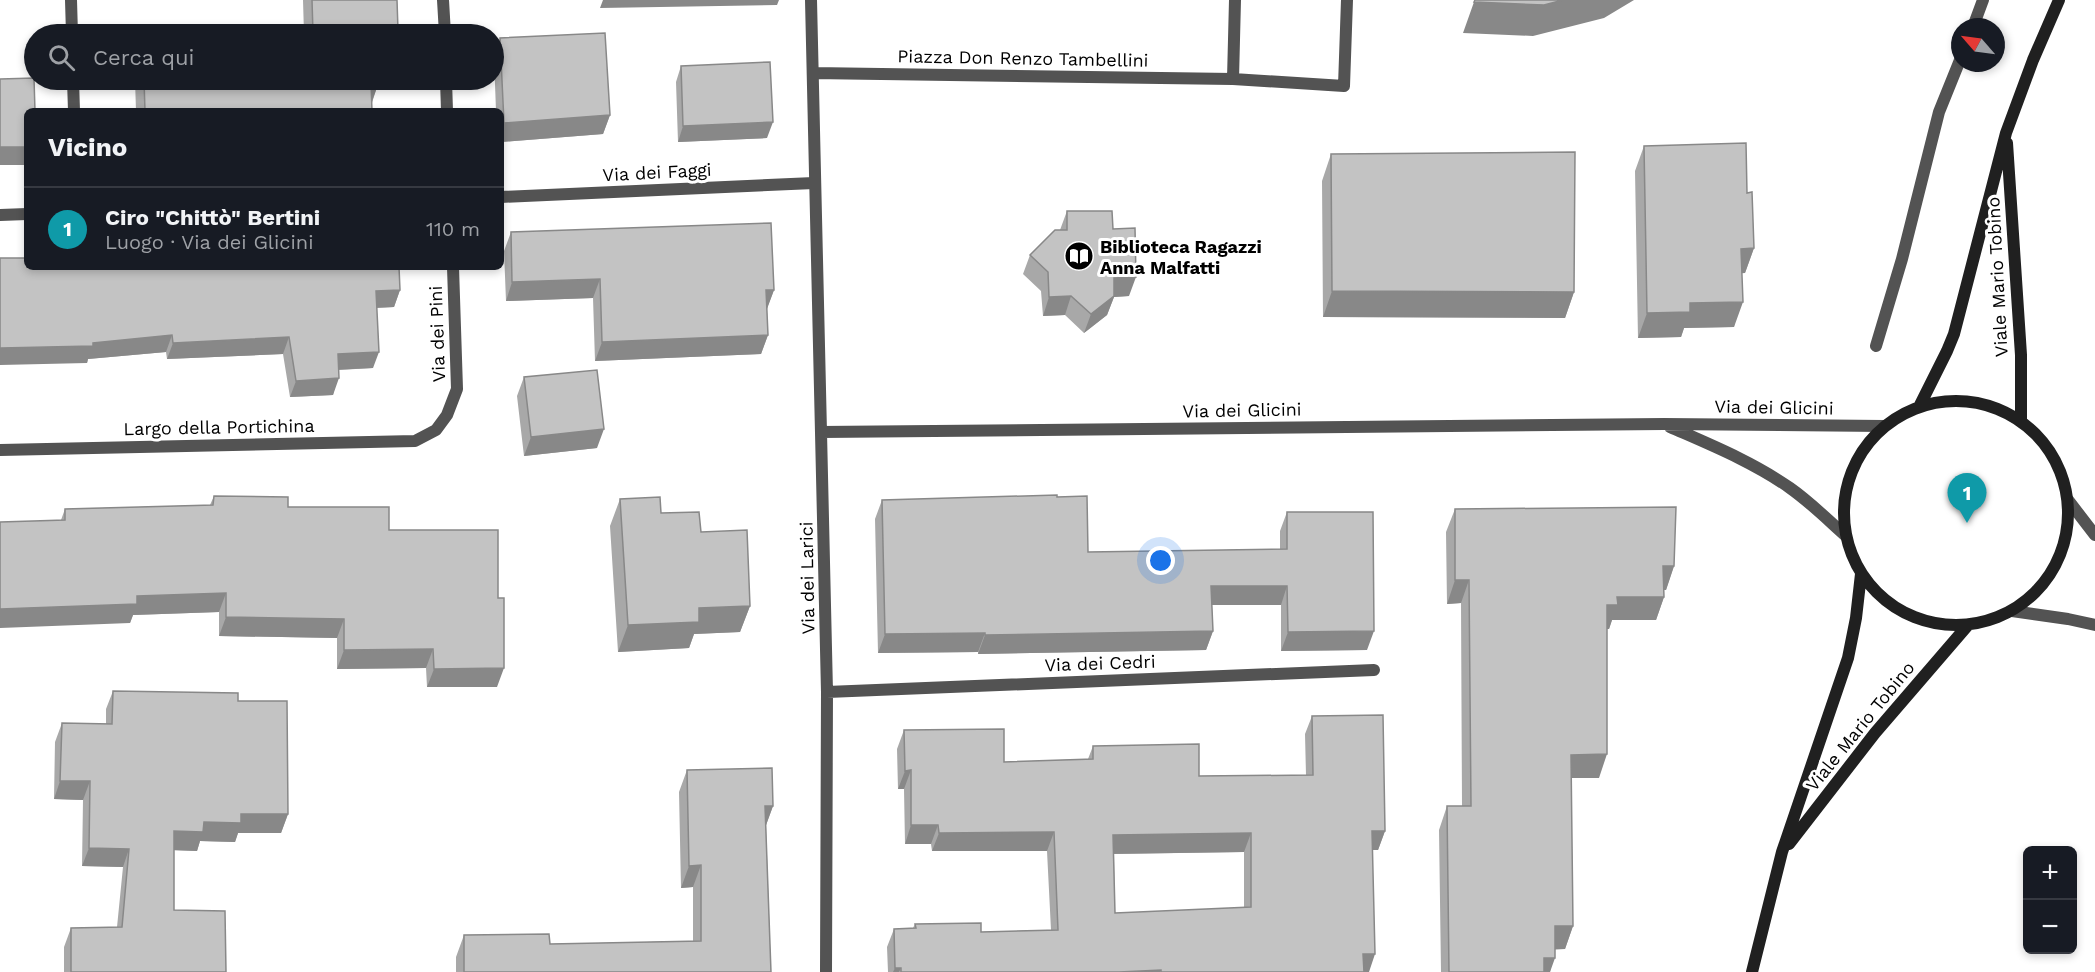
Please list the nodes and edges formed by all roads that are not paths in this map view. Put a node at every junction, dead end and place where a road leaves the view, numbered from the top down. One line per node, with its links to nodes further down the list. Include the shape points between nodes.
1 (71, 0): 9 (street)
2 (443, 0): 10 (street)
3 (811, 0): 12 (street, Via dei Larici)
4 (1235, 0): 13 (street)
5 (1347, 0): 13 (street, Piazza Don Renzo Tambellini, via 1344,86)
6 (1983, 0): 8 (street)
7 (2055, 1): 18 (main road, Viale Mario Tobino)
8 (1976, 18)
9 (72, 24)
10 (444, 24)
11 (1955, 72): 24 (street, via 1939,111 1902,259)
12 (813, 73): 13 (street, Piazza Don Renzo Tambellini); 19 (street, Via dei Larici)
13 (1233, 80)
14 (73, 90): 16 (street)
15 (446, 90): 17 (street)
16 (74, 108)
17 (447, 108)
18 (2007, 133): 25 (main road, Viale Mario Tobino, via 1954,334); 26 (main road, Viale Mario Tobino, via 2021,355)
19 (814, 183): 20 (street, Via dei Faggi); 30 (street, Via dei Larici)
20 (504, 197)
21 (24, 214): 22 (street)
22 (0, 215)
23 (453, 270): 29 (street, Via dei Pini, via 457,389)
24 (1875, 346)
25 (1920, 405): 26 (main road, via 1966,400 1995,406); 28 (main road)
26 (2021, 420): 32 (main road, via 2045,442 2061,469)
27 (1664, 424): 28 (street, Via dei Glicini); 30 (street, Via dei Glicini); 34 (street, Via dei Glicini, via 1774,477)
28 (1884, 426): 34 (main road, via 1863,449 1850,476 1844,506)
29 (436, 430): 31 (street, Largo della Portichina, via 416,441)
30 (822, 432): 40 (street, Via dei Larici)
31 (0, 450)
32 (2068, 500): 33 (street); 36 (main road, via 2067,532 2057,564 2037,591)
33 (2095, 535)
34 (1846, 536): 35 (main road)
35 (1861, 574): 37 (main road, via 1900,611 1926,621); 41 (main road, Viale Mario Tobino, via 1848,658)
36 (2012, 611): 37 (main road); 38 (street)
37 (1968, 625): 41 (main road, Viale Mario Tobino, via 1875,733)
38 (2095, 625)
39 (1374, 670): 40 (street, Via dei Cedri)
40 (827, 692): 42 (street, Via dei Larici)
41 (1782, 852): 43 (main road, Viale Mario Tobino)
42 (826, 972)
43 (1752, 972)

